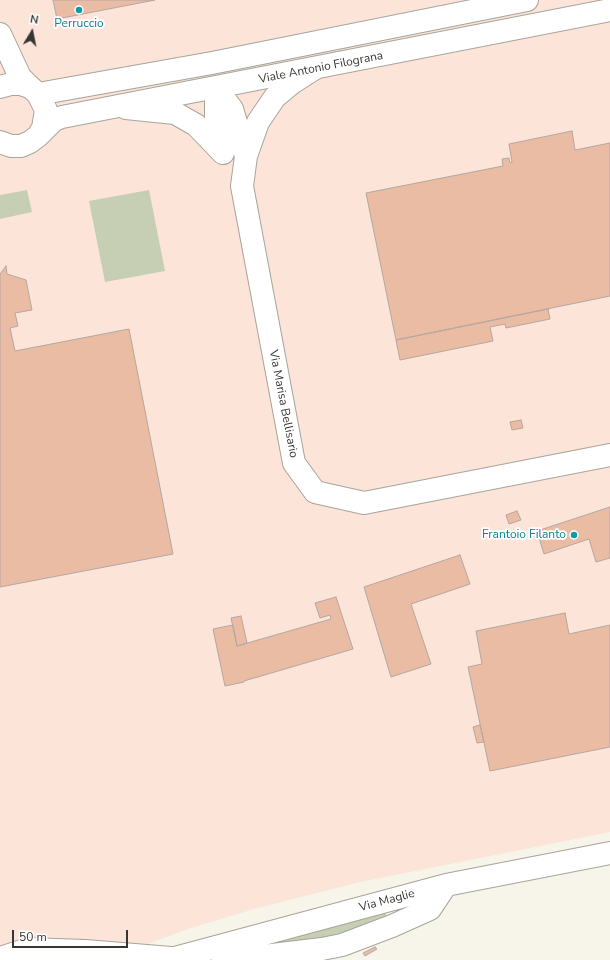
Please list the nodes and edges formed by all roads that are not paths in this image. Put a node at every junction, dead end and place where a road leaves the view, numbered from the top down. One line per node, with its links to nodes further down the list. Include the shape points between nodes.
1 (528, 0): 4 (street)
2 (610, 10): 5 (street, Viale Antonio Filograna)
3 (0, 34): 8 (street, via 20,77)
4 (212, 63): 7 (street); 8 (street)
5 (314, 69): 7 (street, Viale Antonio Filograna); 13 (street, Via Marisa Bellisario, via 275,98 258,122)
6 (0, 87): 8 (street, via 21,84)
7 (216, 88): 9 (street, Viale Antonio Filograna); 12 (street, Via Marisa Bellisario, via 216,128); 13 (street, Via Marisa Bellisario, via 232,109)
8 (34, 90): 10 (street, via 44,106 46,119)
9 (117, 107): 10 (street, Viale Antonio Filograna, via 54,120); 12 (street, Via Marisa Bellisario, via 175,113 196,125)
10 (38, 136): 11 (street, Viale Antonio Filograna, via 21,146)
11 (0, 143)
12 (223, 152): 14 (street, Via Marisa Bellisario)
13 (246, 156): 14 (street, Via Marisa Bellisario, via 242,186)
14 (244, 203): 15 (street, Via Marisa Bellisario, via 294,463 315,492 364,503)
15 (610, 455)
16 (610, 853): 17 (street, Via Maglie)
17 (446, 885): 18 (street, Via Maglie); 19 (street, via 430,909)
18 (391, 900): 19 (street); 20 (street, Via Maglie)
19 (392, 926): 22 (street, via 342,945)
20 (271, 932): 21 (street, Via Maglie); 23 (street)
21 (208, 948): 23 (street); 25 (street, Via Maglie)
22 (325, 955): 23 (street)
23 (271, 957)
24 (0, 958): 25 (street, Via Maglie, via 28,949 85,951)
25 (169, 959)

